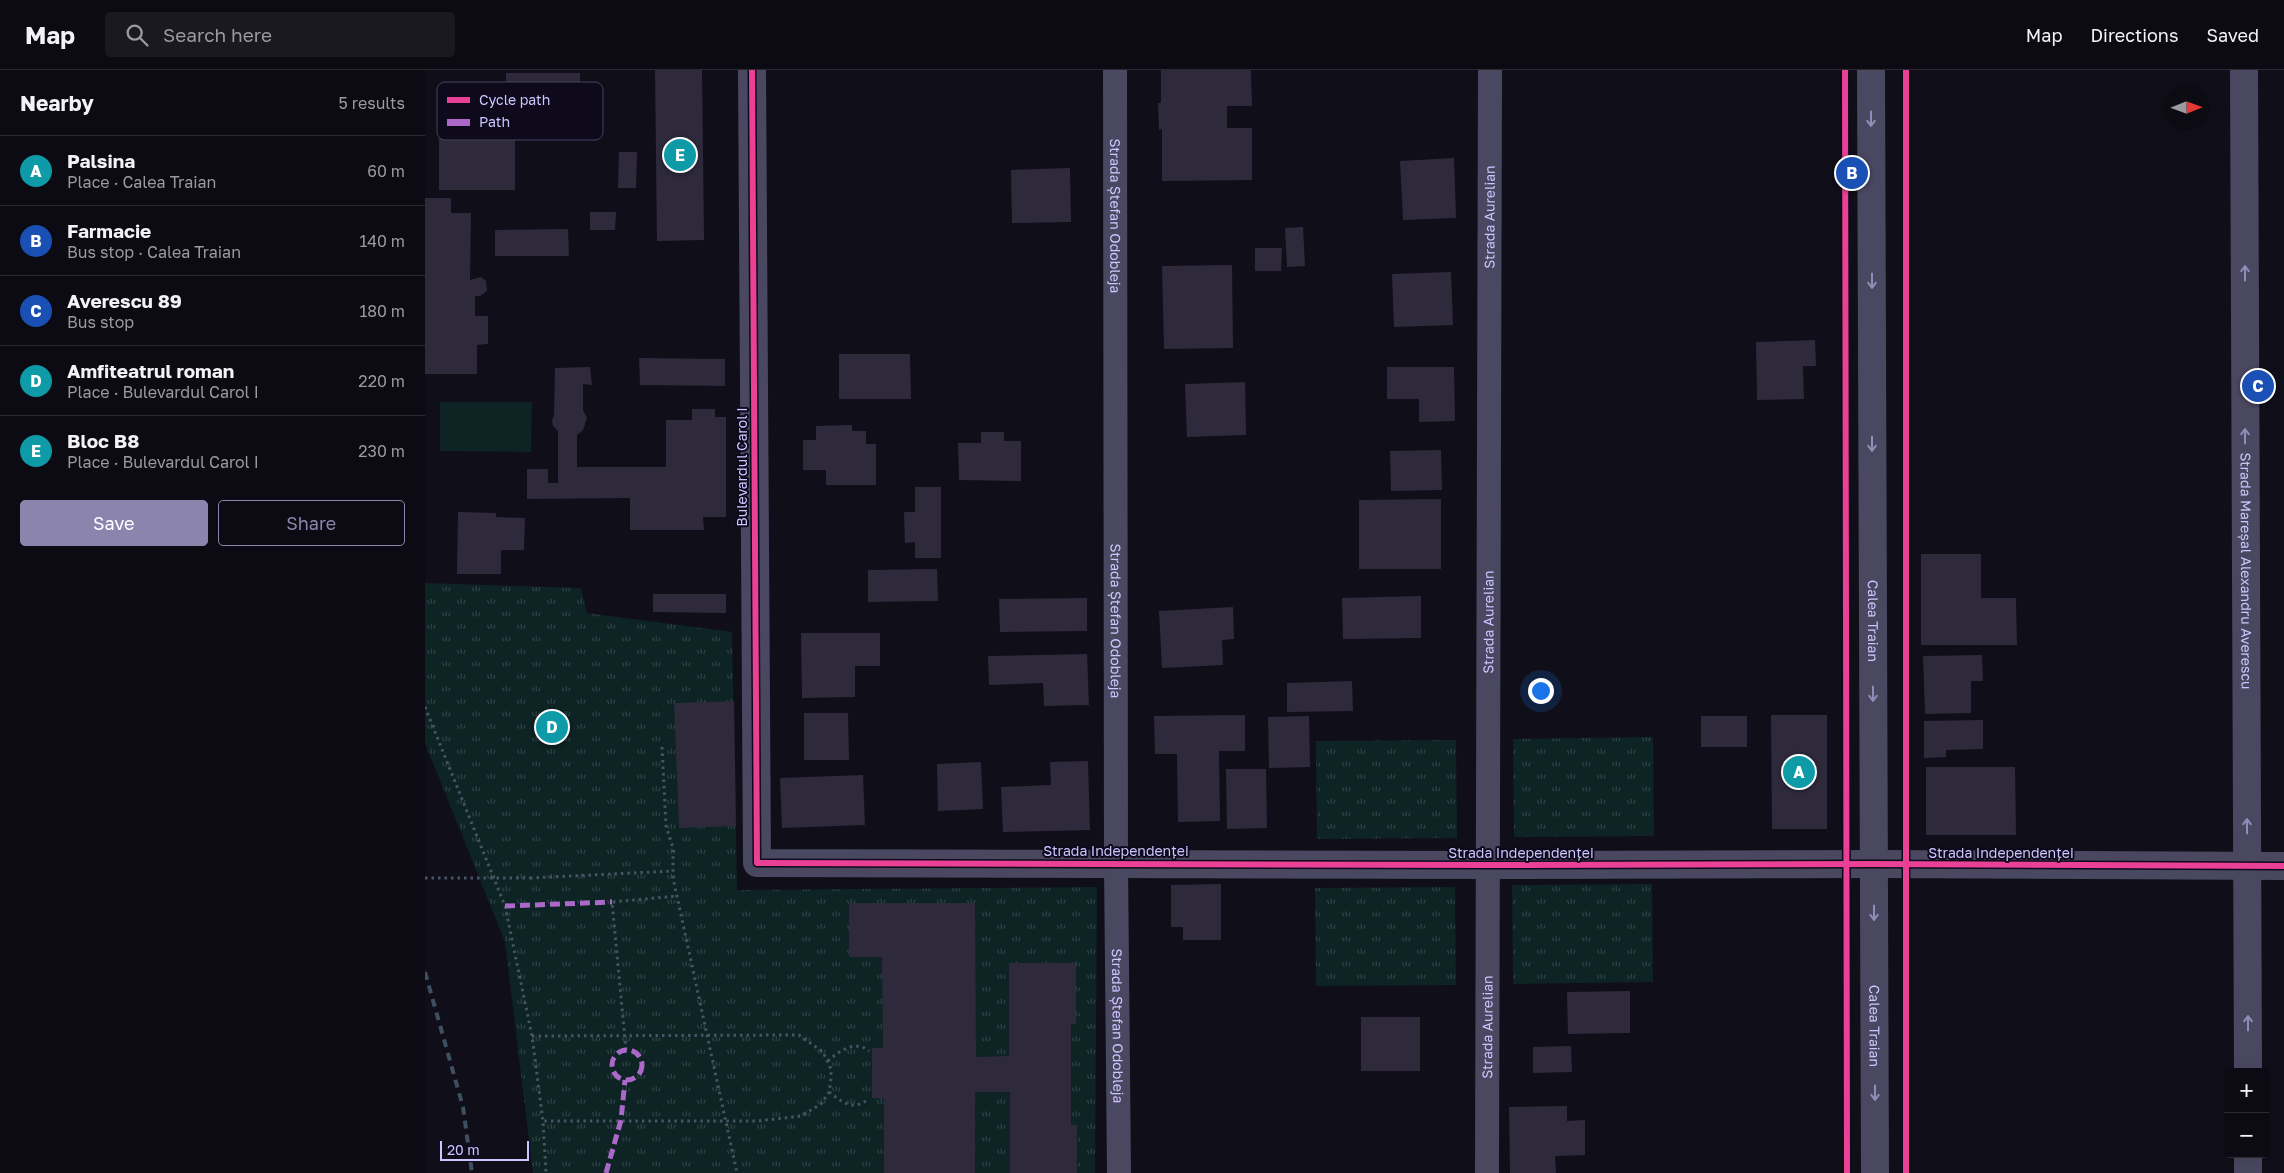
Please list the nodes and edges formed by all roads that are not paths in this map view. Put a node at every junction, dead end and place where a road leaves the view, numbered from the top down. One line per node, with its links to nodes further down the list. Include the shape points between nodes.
1 (752, 70): 6 (street, Bulevardul Carol I)
2 (1115, 70): 7 (street, Strada Ștefan Odobleja)
3 (1490, 70): 9 (street, Strada Aurelian)
4 (1871, 70): 8 (street, Calea Traian, one-way to 8)
5 (2244, 70): 11 (street, Strada Mareșal Alexandru Averescu, one-way to 5)
6 (757, 863): 7 (street, Strada Independenței)
7 (1116, 863): 9 (street, Strada Independenței); 14 (street, Strada Ștefan Odobleja)
8 (1874, 864): 9 (street, Strada Independenței); 11 (street, Strada Independenței); 16 (street, Calea Traian, one-way to 16)
9 (1489, 865): 15 (street, Strada Aurelian)
10 (2284, 866): 11 (street, Strada Independenței)
11 (2247, 867): 12 (street, Strada Mareșal Alexandru Averescu, one-way to 11)
12 (2248, 1068)
13 (2248, 1158): 17 (street)
14 (1119, 1173)
15 (1487, 1173)
16 (1875, 1173)
17 (2248, 1173)

